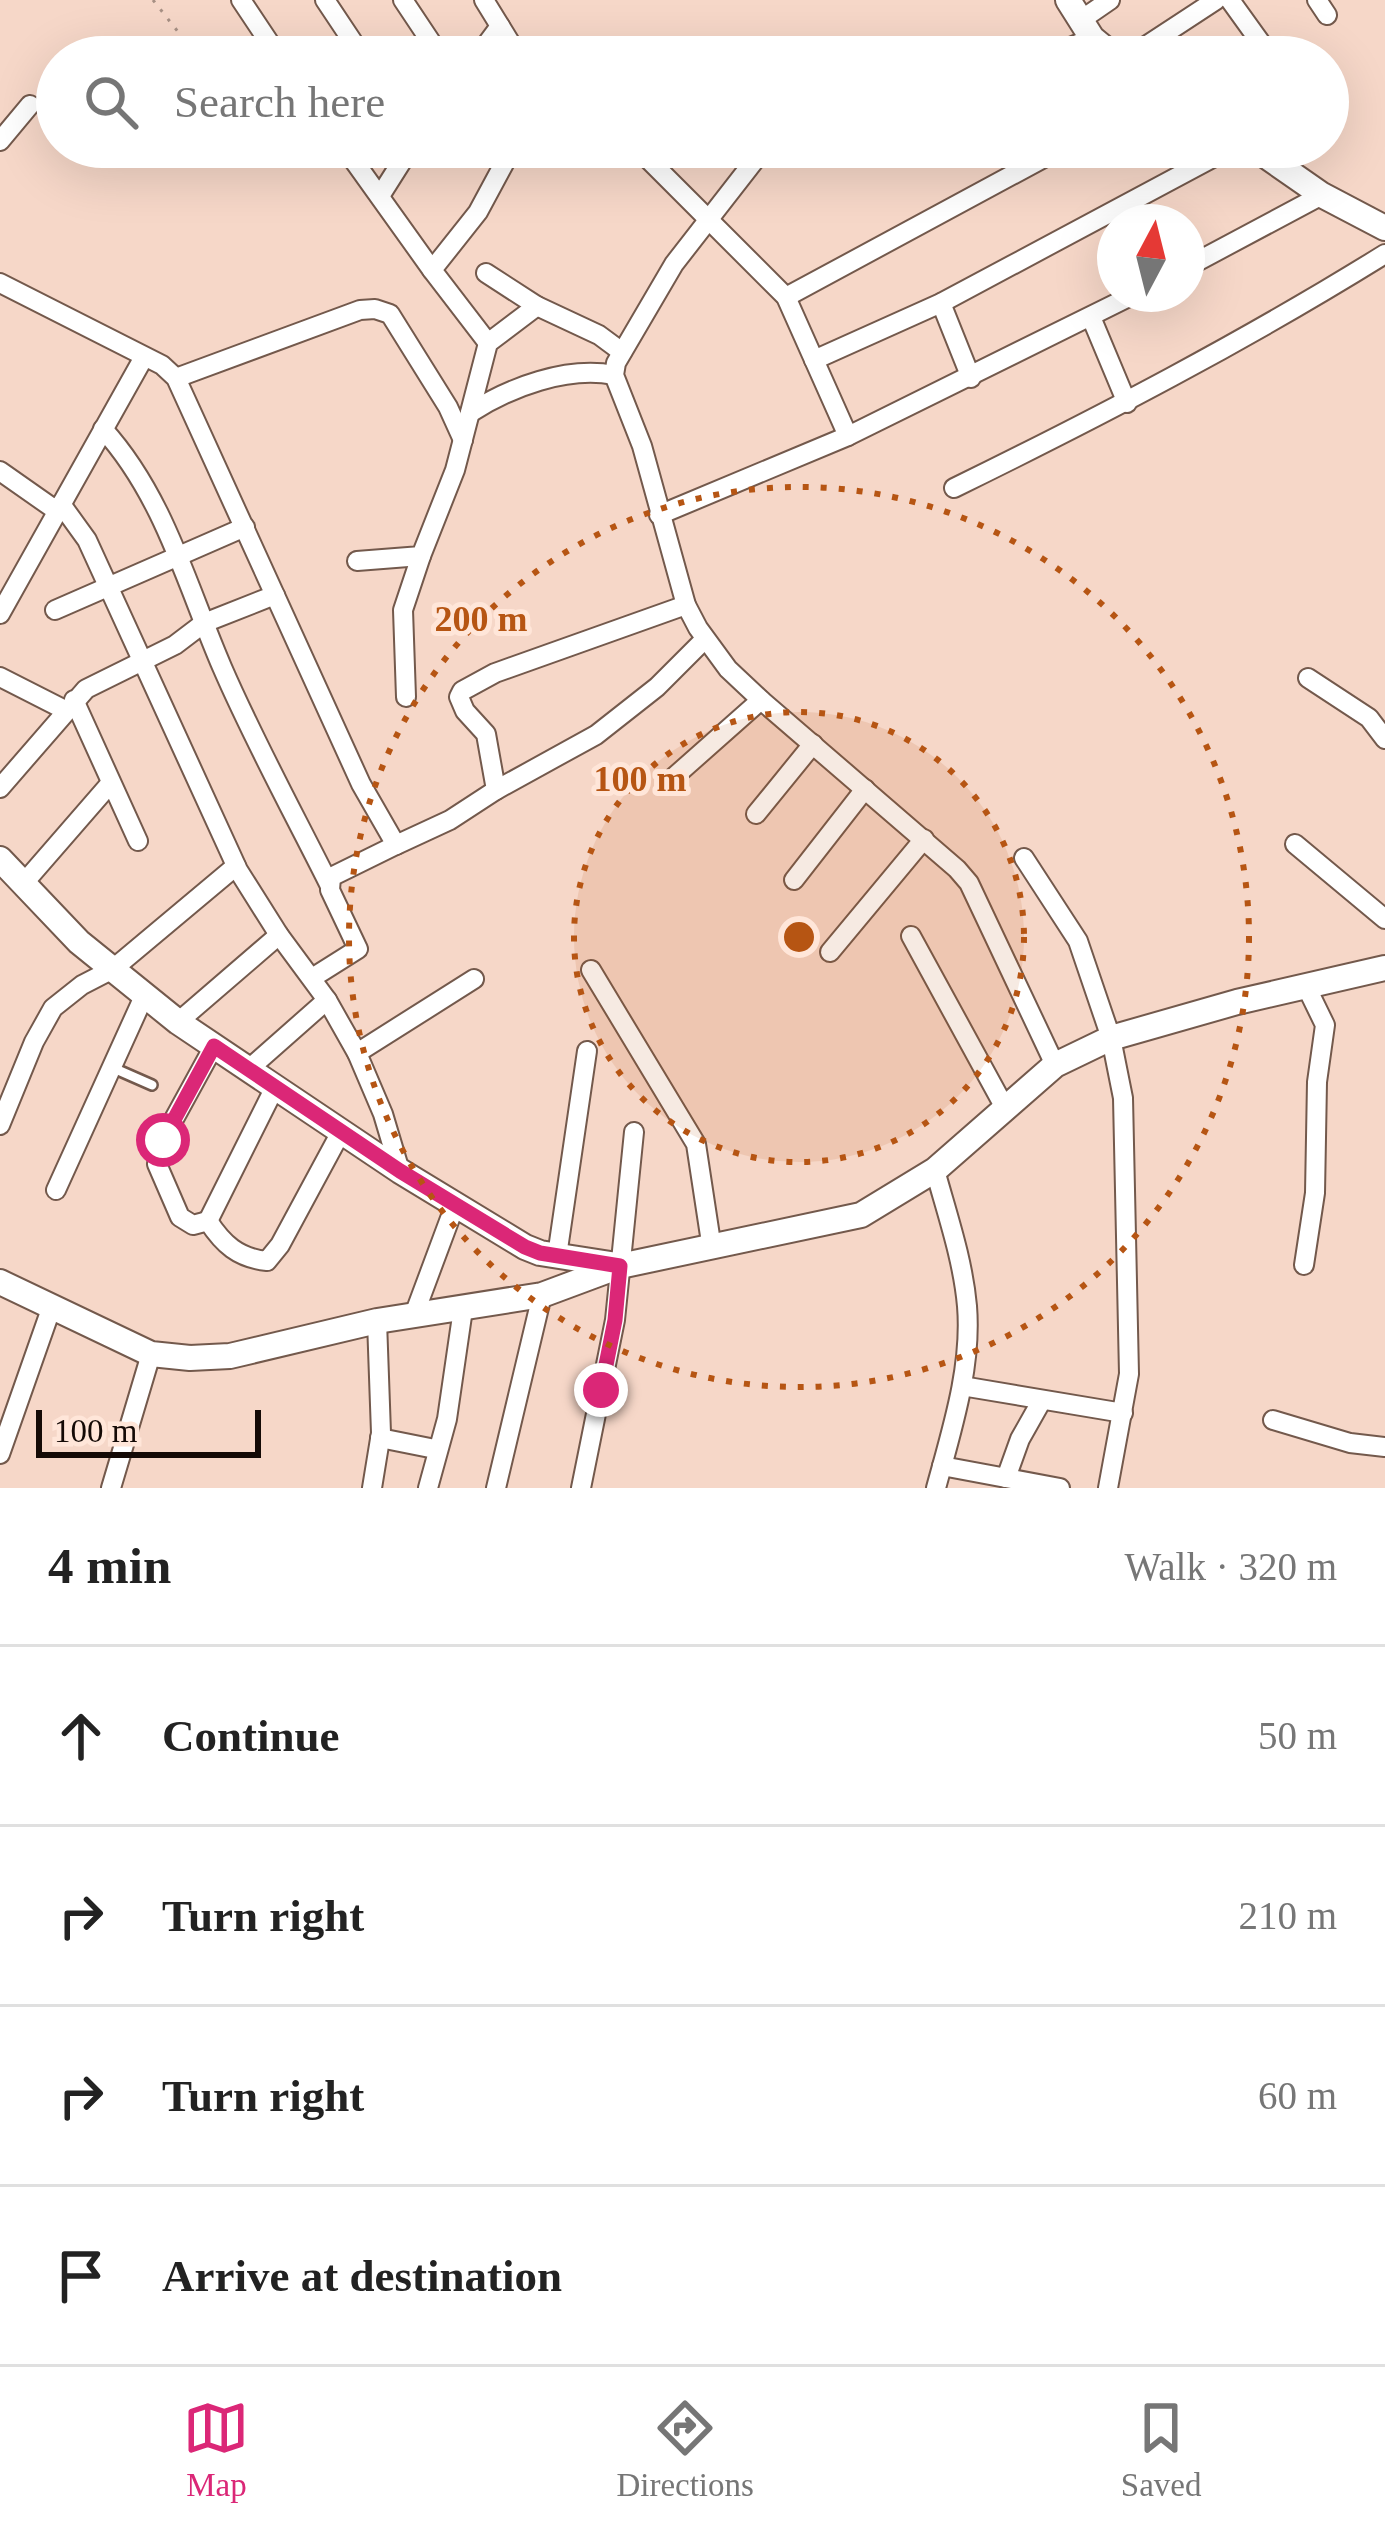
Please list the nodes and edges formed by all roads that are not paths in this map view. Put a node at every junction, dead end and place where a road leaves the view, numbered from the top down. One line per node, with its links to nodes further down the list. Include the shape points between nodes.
1 (241, 0): 10 (street)
2 (325, 0): 11 (street)
3 (403, 0): 12 (street)
4 (484, 0): 9 (street)
5 (1110, 0): 8 (street)
6 (1216, 0): 15 (street)
7 (1230, 0): 16 (street)
8 (1080, 19)
9 (500, 26): 13 (street); 14 (street)
10 (265, 36)
11 (349, 36)
12 (427, 36)
13 (493, 36)
14 (506, 36)
15 (1161, 36)
16 (1256, 36)
17 (30, 105): 18 (street)
18 (0, 141)
19 (359, 168): 28 (street)
20 (398, 168): 28 (street)
21 (502, 168): 33 (street)
22 (656, 168): 29 (street)
23 (749, 168): 29 (street)
24 (1025, 168): 36 (street)
25 (1194, 168): 37 (street)
26 (1283, 168): 27 (street)
27 (1322, 195): 30 (street); 32 (street)
28 (380, 196): 33 (street)
29 (706, 222): 36 (street); 42 (street)
30 (1385, 228)
31 (1385, 254): 48 (street)
32 (1205, 257)
33 (432, 270): 41 (street)
34 (486, 273): 38 (street)
35 (0, 283): 43 (street)
36 (786, 297): 44 (street)
37 (941, 303): 44 (street); 47 (street)
38 (537, 306): 41 (street); 42 (street)
39 (1101, 312): 40 (street)
40 (1091, 317): 47 (street); 48 (street)
41 (488, 343): 49 (street)
42 (622, 352): 45 (street)
43 (144, 357): 46 (street); 50 (street)
44 (814, 360): 51 (street)
45 (614, 375): 49 (street, via 536,383); 56 (street)
46 (176, 378): 52 (street, via 375,309 390,314); 57 (street)
47 (971, 379): 51 (street)
48 (1127, 403): 54 (street)
49 (470, 413): 52 (street)
50 (103, 429): 55 (street); 59 (street, via 138,471)
51 (848, 436): 56 (street)
52 (463, 440): 58 (street)
53 (0, 471): 55 (street)
54 (954, 488)
55 (58, 507): 61 (street, via 87,541); 65 (street)
56 (659, 515): 63 (street)
57 (244, 527): 59 (street); 62 (street)
58 (422, 556): 60 (street); 71 (street, via 403,610)
59 (178, 557): 61 (street); 66 (street)
60 (357, 561)
61 (108, 589): 64 (street); 68 (street)
62 (275, 595): 66 (street); 85 (street)
63 (686, 605): 67 (street); 80 (street, via 462,691 465,711 486,734)
64 (55, 610)
65 (0, 614)
66 (204, 622): 68 (street); 91 (street)
67 (705, 639): 72 (street); 80 (street, via 596,735)
68 (141, 662): 73 (street); 88 (street)
69 (0, 677): 73 (street)
70 (1308, 678): 74 (street, via 1369,718)
71 (406, 698)
72 (761, 700): 75 (street); 76 (street)
73 (69, 705): 77 (street); 78 (street)
74 (1385, 739)
75 (813, 744): 79 (street); 81 (street)
76 (674, 777)
77 (109, 785): 83 (street); 90 (street)
78 (0, 788)
79 (866, 789): 82 (street); 89 (street)
80 (496, 790): 85 (street)
81 (756, 814)
82 (924, 839): 95 (street); 109 (street, via 969,884)
83 (138, 842)
84 (1295, 844): 92 (street)
85 (396, 845): 91 (street)
86 (1024, 858): 105 (street, via 1078,941)
87 (0, 859): 90 (street)
88 (236, 866): 93 (street); 97 (street)
89 (794, 880)
90 (23, 884): 97 (street)
91 (328, 884): 99 (street, via 358,949)
92 (1385, 919)
93 (279, 935): 99 (street); 104 (street)
94 (911, 937): 114 (street)
95 (830, 952)
96 (1385, 968): 101 (street)
97 (113, 969): 102 (street); 115 (street, via 53,1008)
98 (591, 970): 123 (street, via 696,1144)
99 (312, 978): 103 (street)
100 (474, 979): 108 (street)
101 (1306, 986): 105 (street); 125 (street, via 1325,1024)
102 (145, 994): 104 (street); 110 (street)
103 (327, 1000): 108 (street); 111 (street)
104 (178, 1022): 106 (street)
105 (1111, 1038): 109 (street); 136 (street, via 1123,1098 1130,1340)
106 (214, 1046): 111 (street); 122 (street, via 158,1164 180,1216 194,1225)
107 (587, 1051): 124 (street)
108 (357, 1053): 119 (street)
109 (1055, 1065): 114 (street)
110 (111, 1066): 112 (lane); 120 (street)
111 (250, 1068): 113 (street)
112 (152, 1085)
113 (276, 1085): 116 (street); 122 (street)
114 (1005, 1108): 118 (street)
115 (0, 1126)
116 (342, 1130): 119 (street); 122 (street, via 267,1261 232,1250)
117 (634, 1132): 126 (street)
118 (935, 1170): 123 (street, via 862,1215); 134 (street, via 967,1304)
119 (400, 1171): 121 (street)
120 (56, 1190)
121 (455, 1205): 124 (street, via 525,1247); 131 (street)
122 (208, 1220)
123 (712, 1249): 126 (street)
124 (557, 1256): 126 (street)
125 (1304, 1264)
126 (620, 1266): 128 (street); 148 (street)
127 (0, 1282): 129 (street)
128 (542, 1294): 130 (street); 147 (street)
129 (51, 1309): 133 (street); 141 (street)
130 (463, 1309): 131 (street); 140 (street)
131 (414, 1315): 132 (street)
132 (377, 1321): 133 (street, via 230,1356); 138 (street)
133 (151, 1354): 144 (street)
134 (962, 1386): 135 (street); 142 (street)
135 (1042, 1400): 136 (street); 143 (street)
136 (1123, 1413): 151 (street)
137 (1273, 1420): 139 (street)
138 (380, 1438): 140 (street); 145 (street)
139 (1385, 1447)
140 (435, 1449): 146 (street)
141 (0, 1454)
142 (942, 1466): 143 (street); 149 (street)
143 (1006, 1478): 150 (street)
144 (111, 1488)
145 (372, 1488)
146 (428, 1488)
147 (496, 1488)
148 (581, 1488)
149 (937, 1488)
150 (1060, 1488)
151 (1108, 1488)

